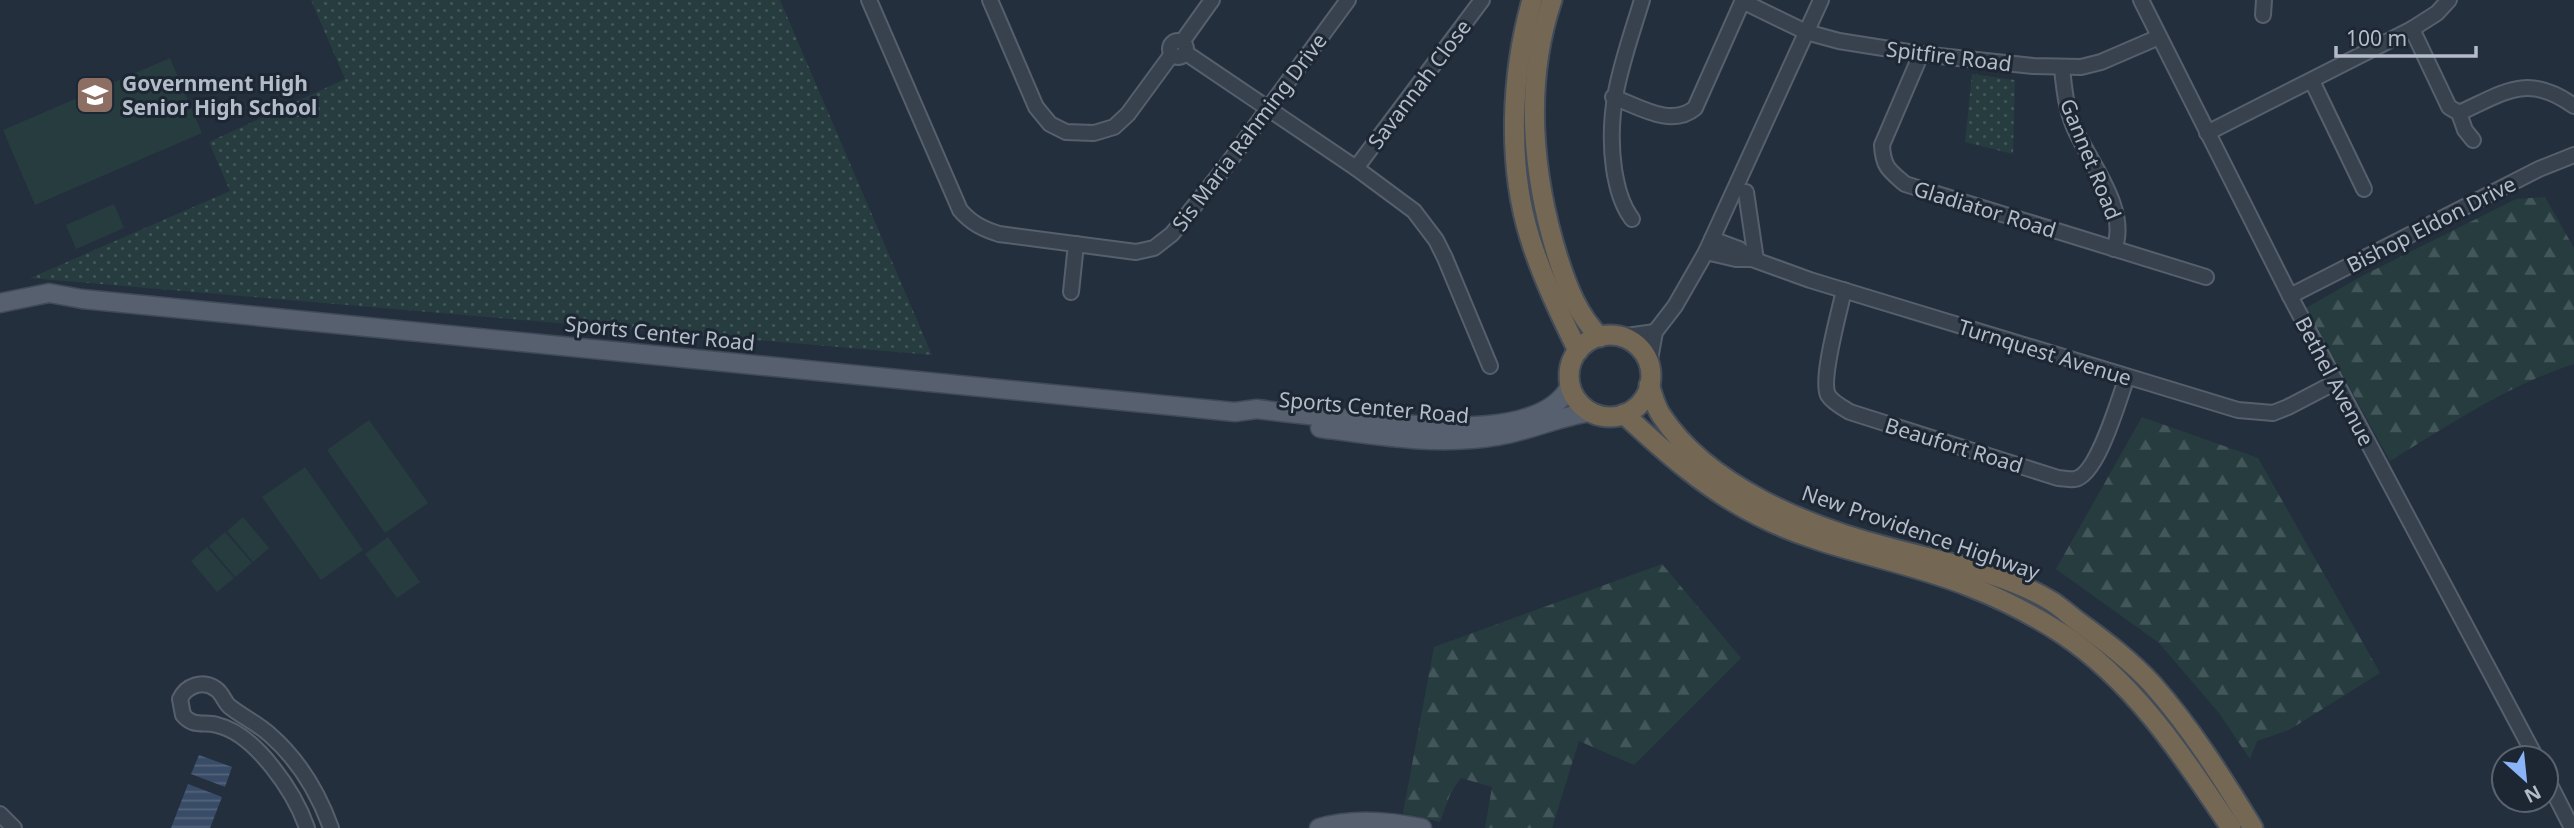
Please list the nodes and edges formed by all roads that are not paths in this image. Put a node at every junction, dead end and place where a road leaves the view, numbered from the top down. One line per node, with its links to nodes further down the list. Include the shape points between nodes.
1 (869, 0): 31 (street, Sis Maria Rahming Drive, via 960,210 999,234)
2 (990, 0): 16 (street, via 1036,107 1050,124 1066,132 1094,133 1114,127)
3 (1212, 0): 16 (street)
4 (1348, 0): 22 (street, Sis Maria Rahming Drive)
5 (1482, 0): 27 (street, Savannah Close)
6 (1532, 0): 44 (highway, via 1514,106 1518,183 1538,263)
7 (1552, 0): 43 (highway, via 1538,58 1538,173 1564,277 1586,322)
8 (1642, 0): 20 (street)
9 (1742, 0): 14 (street, Spitfire Road); 20 (street, via 1689,113 1659,115)
10 (1821, 0): 14 (street)
11 (2141, 0): 15 (street, Bethel Avenue)
12 (2449, 0): 13 (street)
13 (2412, 29): 19 (street); 23 (street, via 2449,107)
14 (1806, 32): 17 (street, Spitfire Road); 32 (street)
15 (2159, 37): 18 (street, Spitfire Road, via 2101,62); 24 (street, Bethel Avenue)
16 (1180, 50): 22 (street)
17 (1921, 54): 18 (street, Spitfire Road); 33 (street, Gladiator Road, via 1882,145 1889,171 1905,184)
18 (2062, 68): 33 (street, Gannet Road, via 2071,118 2118,217)
19 (2312, 81): 24 (street); 28 (street)
20 (1613, 97): 30 (street, via 1615,175)
21 (2574, 106): 23 (street, via 2536,89 2518,88)
22 (1267, 109): 27 (street); 31 (street, Sis Maria Rahming Drive, via 1164,242 1136,252)
23 (2459, 113): 25 (street)
24 (2207, 133): 38 (street, Bethel Avenue)
25 (2473, 140)
26 (2574, 155): 38 (street, Bishop Eldon Drive)
27 (1356, 168): 45 (street, via 1414,211 1436,240)
28 (2364, 189)
29 (1746, 192): 34 (street)
30 (1632, 219)
31 (1076, 244): 37 (street)
32 (1709, 246): 34 (street, Turnquest Avenue, via 1739,249); 42 (street)
33 (2114, 249): 35 (street, Gladiator Road)
34 (1754, 260): 36 (street, Turnquest Avenue)
35 (2206, 277)
36 (1843, 290): 47 (street, Turnquest Avenue); 47 (street, Beaufort Road, via 1826,378 1828,395 1838,405 2058,478 2076,479 2098,456)
37 (1071, 292)
38 (2290, 296): 48 (street, Bethel Avenue)
39 (82, 299): 40 (main road, Sports Center Road, via 48,293); 41 (main road, Sports Center Road); 50 (main road, Sports Center Road)
40 (0, 303)
41 (0, 312)
42 (1655, 332): 43 (street); 46 (street)
43 (1609, 337): 44 (highway, via 1588,342); 46 (highway, via 1638,347)
44 (1578, 351): 49 (highway, via 1570,369)
45 (1490, 366)
46 (1649, 375): 52 (highway, via 1639,404); 62 (highway, New Providence Highway, via 1660,413 1689,449 1752,495 1826,527 1984,573 2050,601 2106,642 2152,684)
47 (2127, 377): 48 (street, Turnquest Avenue, via 2260,413 2288,407)
48 (2336, 382): 53 (street, Bethel Avenue)
49 (1570, 386): 50 (main road, Sports Center Road, via 1559,400 1536,414 1464,428 1257,410); 51 (highway)
50 (1235, 412): 51 (main road, Sports Center Road, via 1254,420 1435,439 1500,436)
51 (1591, 412): 52 (highway)
52 (1624, 414): 61 (highway, New Providence Highway, via 1684,469 1761,517 1809,537 1969,586 2063,635 2106,667 2137,698)
53 (2529, 744)
54 (2560, 804): 63 (street)
55 (0, 814): 56 (street)
56 (14, 828)
57 (307, 828): 58 (street, via 286,785 253,747 222,726 195,724 183,715 180,699 187,689 196,684 211,686 277,741 309,781)
58 (331, 828)
59 (1319, 828): 60 (main road, via 1358,821)
60 (1422, 828)
61 (2231, 828)
62 (2253, 828)
63 (2572, 828)

